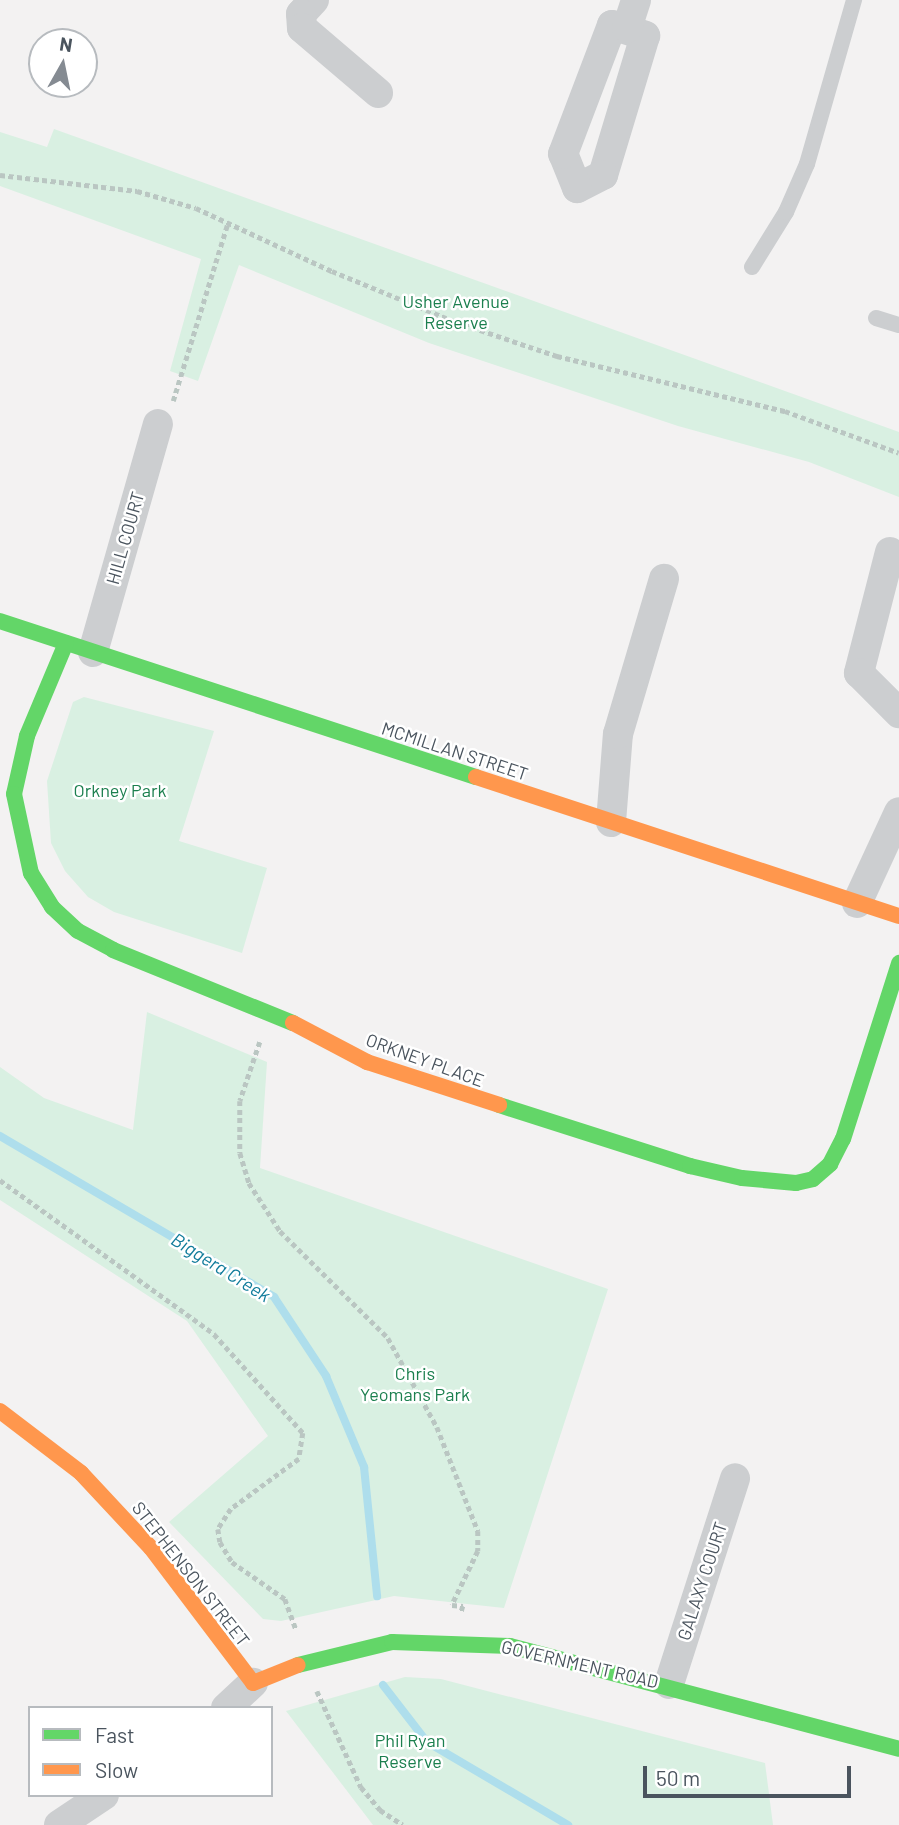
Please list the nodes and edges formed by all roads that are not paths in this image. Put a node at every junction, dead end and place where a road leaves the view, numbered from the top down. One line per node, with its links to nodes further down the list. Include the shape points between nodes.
1 (314, 0): 5 (street, via 301,14 302,29)
2 (636, 0): 4 (street)
3 (854, 0): 6 (lane, via 807,163 786,212)
4 (627, 28): 4 (street, via 645,36 603,175 577,188 563,154 612,25)
5 (378, 93)
6 (752, 267)
7 (876, 318): 8 (lane)
8 (899, 325)
9 (158, 424): 13 (street, HILL COURT)
10 (890, 552): 14 (street, via 859,673)
11 (664, 579): 16 (street, via 618,734)
12 (0, 621): 13 (street, MCMILLAN STREET)
13 (80, 647): 16 (street, MCMILLAN STREET); 19 (street, ORKNEY PLACE, via 27,736 15,794 31,873 52,907 78,931 113,950 272,1012 367,1062 690,1166 742,1178 813,1180 830,1164 843,1139)
14 (899, 713)
15 (899, 811): 17 (street)
16 (611, 822): 17 (street, MCMILLAN STREET)
17 (857, 903): 18 (street, MCMILLAN STREET)
18 (899, 916)
19 (899, 963)
20 (0, 1411): 22 (street, STEPHENSON STREET, via 81,1473 151,1548)
21 (735, 1478): 23 (street, GALAXY COURT)
22 (253, 1683): 23 (street, GOVERNMENT ROAD, via 306,1661 392,1642 510,1646); 24 (street, GOVERNMENT ROAD)
23 (668, 1684): 25 (street, GOVERNMENT ROAD)
24 (228, 1706)
25 (899, 1749)
26 (101, 1797): 27 (street)
27 (59, 1825)

